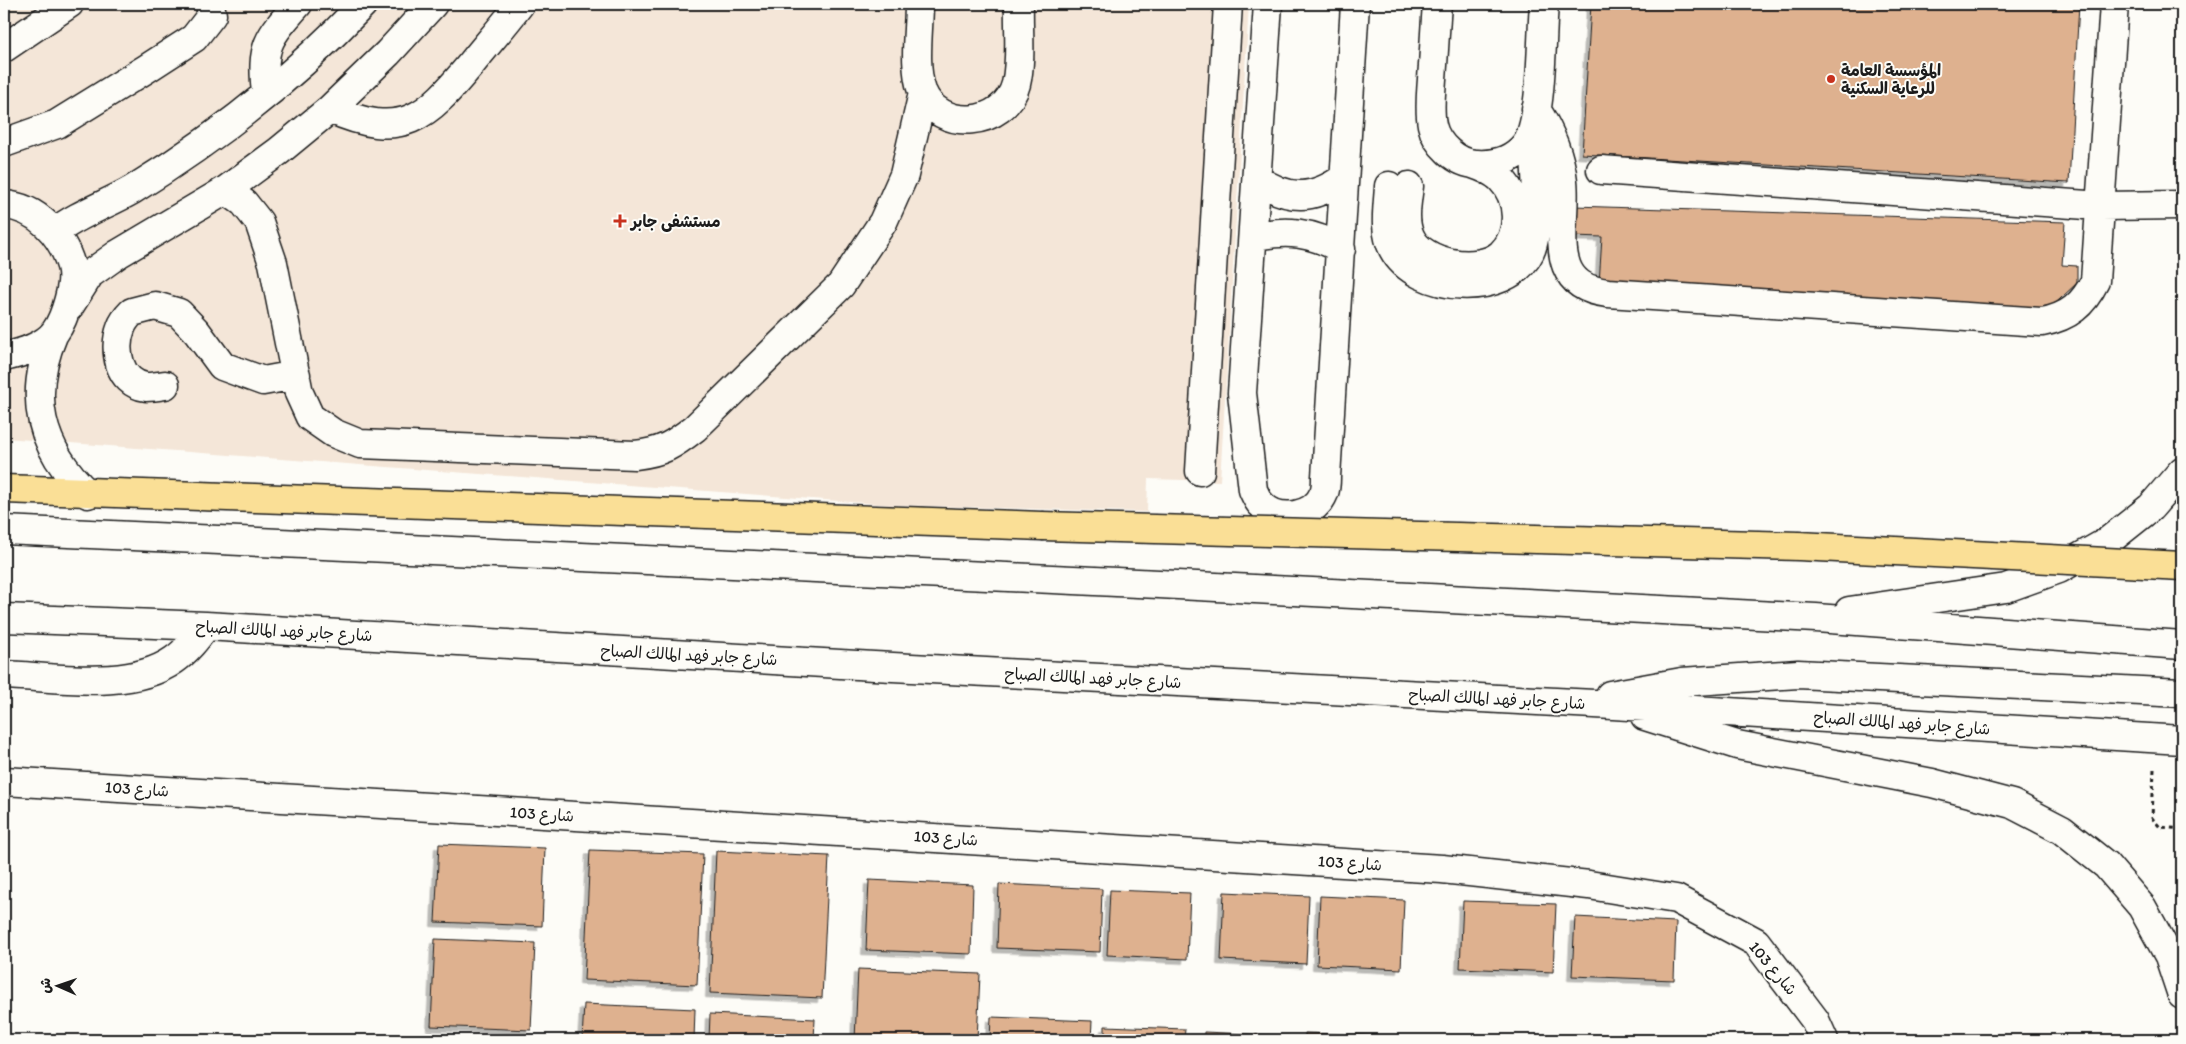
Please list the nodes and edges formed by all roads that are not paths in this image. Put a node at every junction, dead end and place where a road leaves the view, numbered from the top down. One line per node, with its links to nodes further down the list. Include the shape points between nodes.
1 (69, 4): 15 (street)
2 (210, 4): 20 (street, via 212,15 194,38 56,124)
3 (298, 4): 16 (street, via 279,23 264,53)
4 (363, 4): 16 (street)
5 (432, 4): 18 (street, via 388,53)
6 (520, 4): 18 (street, via 447,93 415,118 376,124)
7 (919, 4): 17 (street, via 918,78)
8 (1019, 4): 17 (street, via 1016,85 996,112 980,119 963,120 947,116)
9 (1228, 4): 37 (street)
10 (1268, 4): 24 (street)
11 (1355, 4): 23 (street)
12 (1437, 4): 21 (street, via 1430,106 1432,126 1441,144 1455,157)
13 (1544, 4): 19 (street)
14 (2114, 4): 28 (street)
15 (4, 48)
16 (266, 93): 29 (street, via 222,128 132,190 71,219)
17 (923, 93): 35 (street, via 904,174 883,222 841,285 695,428 671,447 635,455 360,444 333,434 310,417 299,393)
18 (330, 109): 25 (street)
19 (1534, 118): 21 (street, via 1525,145 1510,158 1492,165); 21 (street, via 1533,244 1519,267 1496,281 1475,284 1432,280 1406,266 1389,240 1387,227 1399,186 1407,225 1415,245 1422,252 1442,261 1488,262 1509,244 1516,216 1514,202 1499,177); 28 (street, via 1549,129 1561,164 1564,200 1562,245 1567,269 1584,288 1595,292 2042,322 2075,310 2088,297 2095,281)
20 (4, 143)
21 (1473, 164)
22 (1601, 170): 28 (street)
23 (1344, 178): 24 (street, via 1316,194 1301,196 1285,194); 31 (street)
24 (1257, 180): 30 (street)
25 (226, 190): 32 (street, via 90,274); 35 (street, via 244,202 259,222 274,263)
26 (6, 198): 29 (street, via 35,215)
27 (2182, 205): 28 (street)
28 (2101, 206)
29 (55, 232): 32 (street, via 72,267)
30 (1253, 237): 31 (street, via 1298,232 1328,241); 31 (street, via 1242,392 1244,421 1253,490 1260,503 1272,512 1287,516 1302,514 1324,493)
31 (1341, 249)
32 (69, 307): 33 (street)
33 (54, 333): 34 (street, via 28,351); 40 (street, via 40,376 42,420 58,461)
34 (4, 357)
35 (296, 375): 36 (street, via 263,381 222,366 179,313 155,306 132,312 121,326 117,343 119,364 126,378 144,387)
36 (165, 385)
37 (1200, 471)
38 (2182, 471): 44 (street, via 2151,507 2108,542 2059,569 2006,588 1896,602)
39 (4, 489): 40 (highway)
40 (88, 494): 42 (highway, bridge, via 1042,526 1789,546)
41 (4, 530): 44 (street)
42 (2182, 566)
43 (4, 618): 45 (street, شارع جابر فهد المالك الصباح)
44 (1816, 618): 46 (street)
45 (206, 626): 47 (street, via 192,645 174,660 134,678 111,680); 49 (street, شارع جابر فهد المالك الصباح)
46 (2182, 645)
47 (4, 675)
48 (2182, 693): 49 (street, via 1798,674 1682,682)
49 (1570, 704): 50 (street, شارع جابر فهد المالك الصباح)
50 (1613, 705): 51 (street, شارع جابر فهد المالك الصباح); 53 (street, via 1738,745 1932,783 2012,804 2062,830 2106,865 2142,907 2169,956)
51 (2182, 740)
52 (4, 780): 54 (street, شارع 103, via 1442,869 1589,885 1676,899 1756,942 1815,1020)
53 (2182, 995)
54 (1824, 1040)

